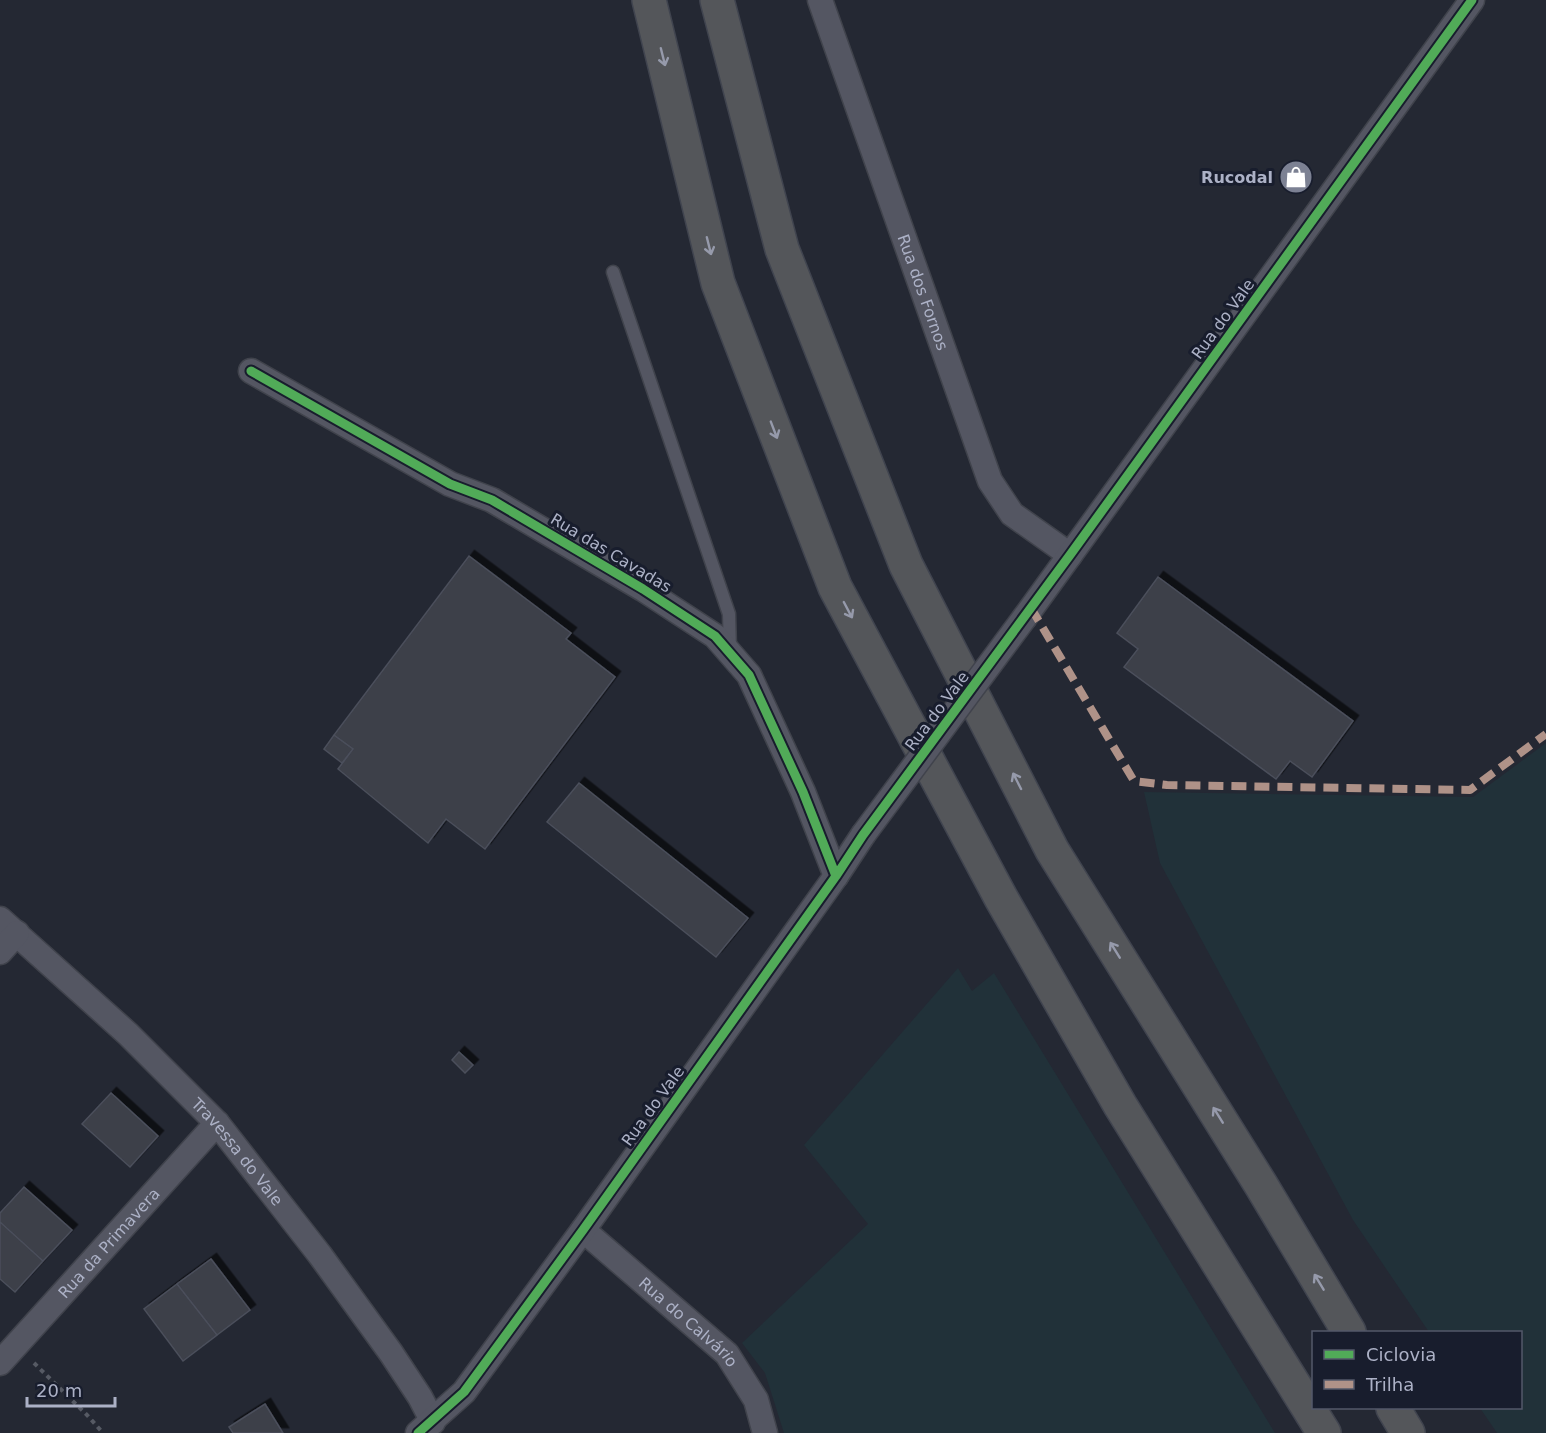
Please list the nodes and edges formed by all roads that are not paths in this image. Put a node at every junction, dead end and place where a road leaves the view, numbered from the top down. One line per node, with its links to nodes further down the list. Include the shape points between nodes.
1 (650, 0): 19 (highway, one-way to 19, via 718,283 835,587 1001,898 1114,1095)
2 (717, 0): 14 (highway, one-way to 2, via 1052,850 906,565 782,249)
3 (820, 0): 7 (street, Rua dos Fornos, via 990,481 1012,514)
4 (1472, 0): 7 (street, Rua do Vale)
5 (613, 272): 8 (lane, via 729,614)
6 (251, 371): 8 (street, Rua das Cavadas, via 450,484 492,500 633,583 715,636)
7 (1070, 555): 9 (street, Rua do Vale, bridge)
8 (731, 654): 9 (street, Rua das Cavadas, via 749,675)
9 (836, 876): 13 (street, Rua do Vale)
10 (8, 926): 11 (street); 12 (street, Travessa do Vale, via 128,1034)
11 (0, 952)
12 (217, 1123): 15 (street, Rua da Primavera); 17 (street, Travessa do Vale, via 391,1353 420,1397)
13 (583, 1230): 17 (street, Rua do Vale, via 464,1392); 18 (street, Rua do Calvário, via 727,1354 756,1401)
14 (1348, 1331)
15 (0, 1363)
16 (1394, 1409): 20 (highway)
17 (425, 1427)
18 (765, 1433)
19 (1324, 1433)
20 (1408, 1433)

